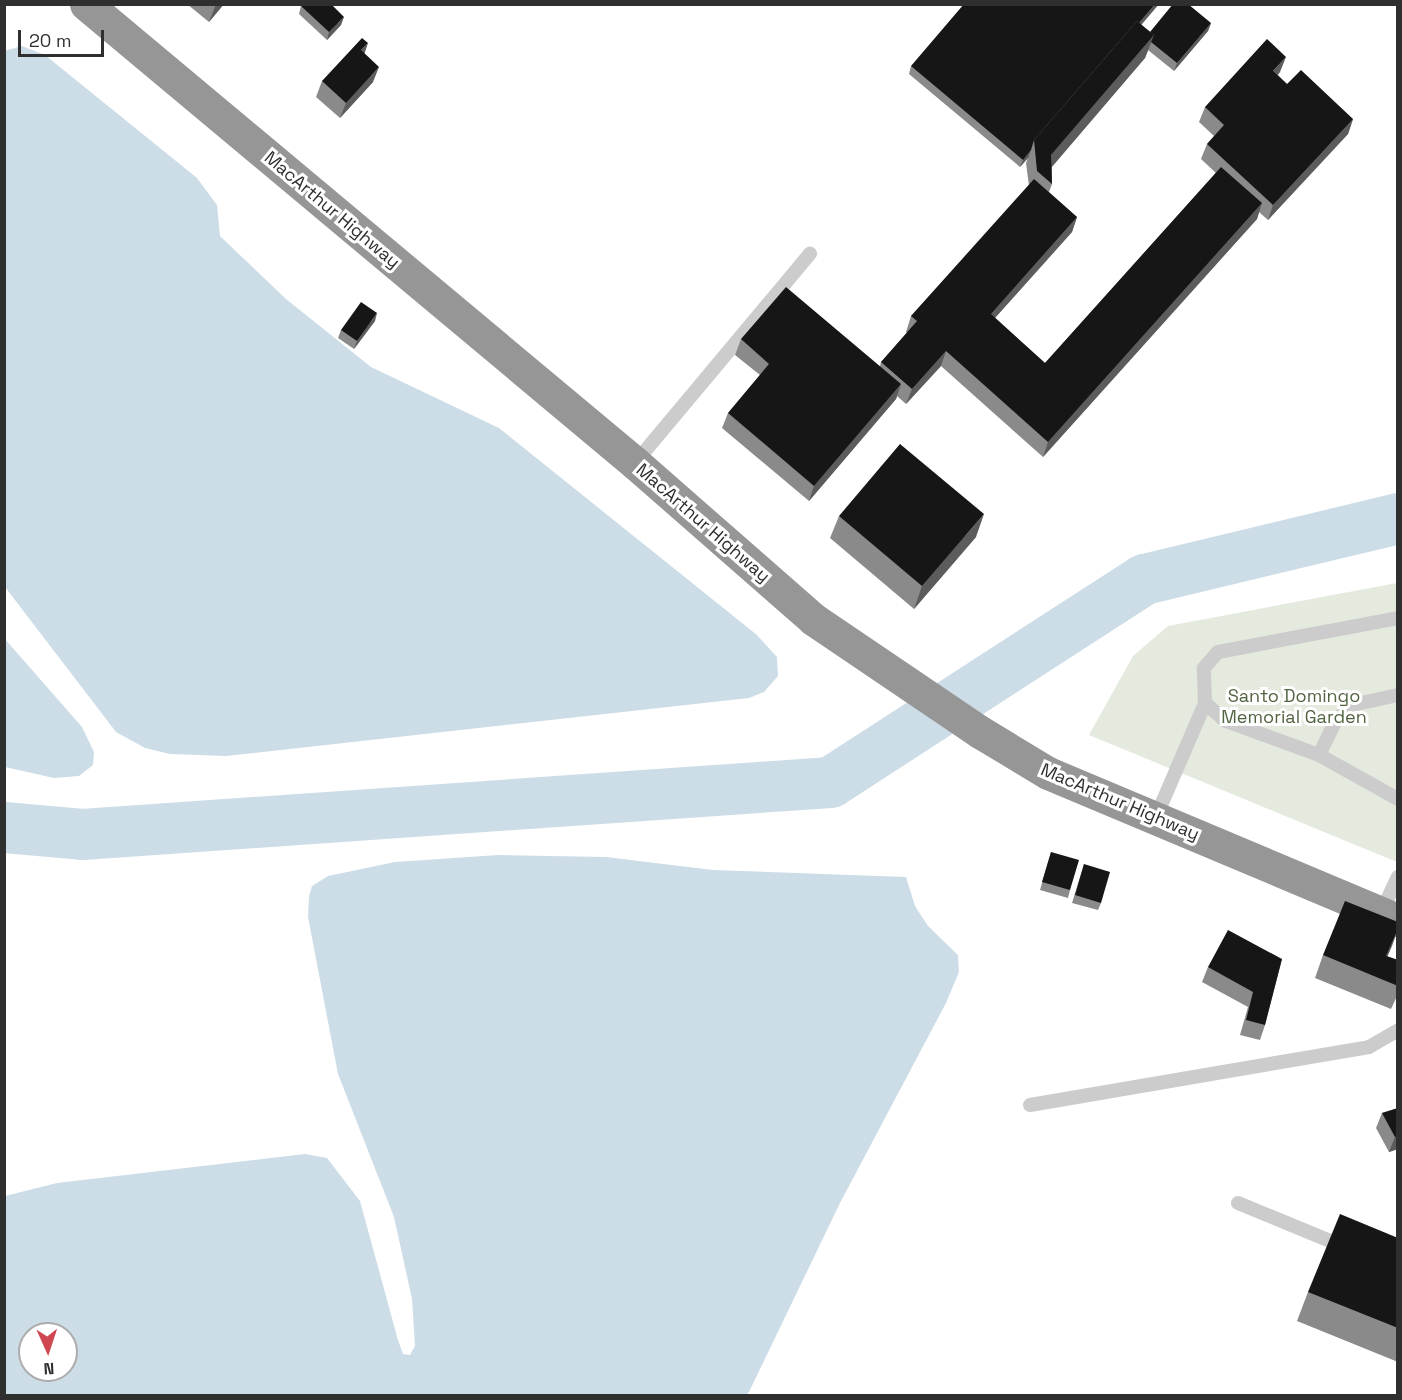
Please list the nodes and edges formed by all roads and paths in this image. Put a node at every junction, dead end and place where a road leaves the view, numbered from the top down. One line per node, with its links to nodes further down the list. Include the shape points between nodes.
1 (86, 4): 3 (highway, MacArthur Highway)
2 (810, 254): 3 (lane)
3 (635, 463): 9 (highway, MacArthur Highway, via 813,619 1048,773)
4 (1398, 618): 6 (lane, via 1218,652 1204,668)
5 (1398, 695): 7 (lane, via 1352,705 1336,720)
6 (1205, 703): 7 (lane, via 1226,721); 9 (lane)
7 (1319, 755): 8 (lane)
8 (1398, 799)
9 (1156, 818): 11 (highway, MacArthur Highway)
10 (1398, 877): 11 (lane)
11 (1389, 917)
12 (1398, 1030): 13 (lane, via 1369,1047)
13 (1029, 1105)
14 (1238, 1203): 15 (lane)
15 (1364, 1255)

